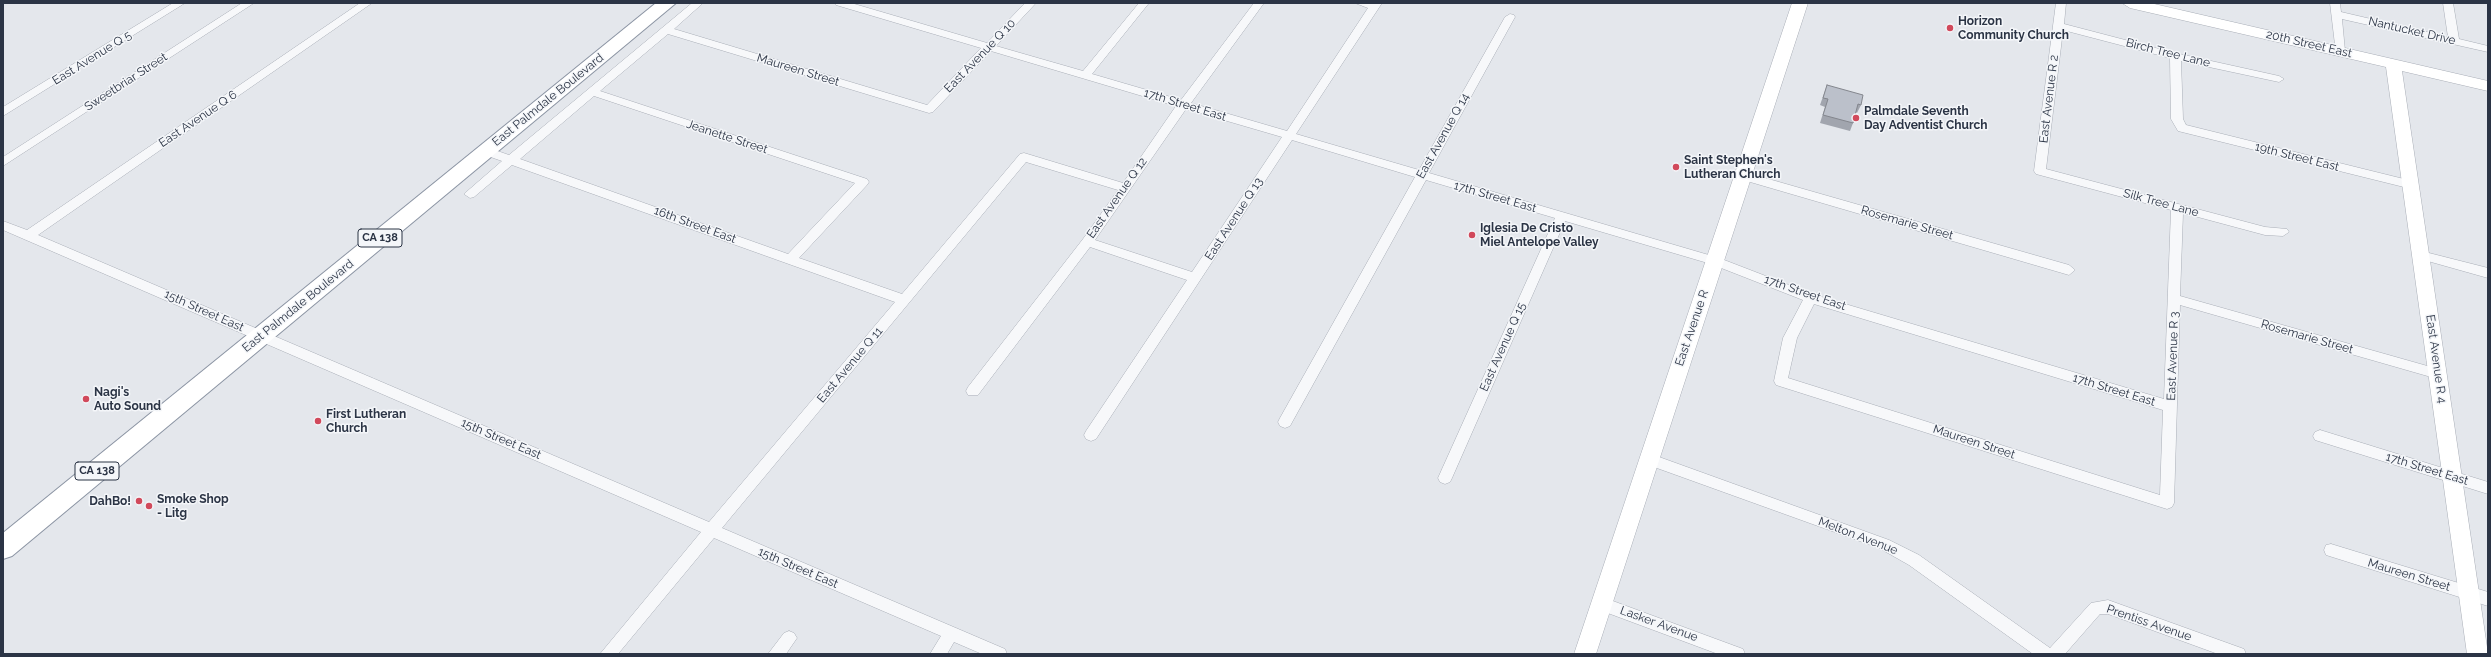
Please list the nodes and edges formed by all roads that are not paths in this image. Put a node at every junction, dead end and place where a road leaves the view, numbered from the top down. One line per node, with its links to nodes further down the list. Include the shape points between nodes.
1 (180, 3): 33 (street, East Avenue Q 5)
2 (249, 3): 37 (street, Sweetbriar Street)
3 (367, 3): 48 (street, East Avenue Q 6)
4 (667, 3): 35 (highway, East Palmdale Boulevard / CA 138)
5 (698, 3): 20 (street, East Palmdale Boulevard)
6 (840, 3): 22 (street, 17th Street East)
7 (1031, 3): 22 (street, East Avenue Q 10)
8 (1144, 3): 27 (street)
9 (1259, 3): 31 (street, East Avenue Q 12)
10 (1360, 3): 16 (street)
11 (1800, 3): 40 (street, East Avenue R)
12 (2061, 3): 19 (street, East Avenue R 2)
13 (2130, 3): 24 (street, 20th Street East)
14 (2335, 3): 17 (street)
15 (2448, 3): 21 (street)
16 (1376, 5): 34 (street, East Avenue Q 13)
17 (2336, 14): 21 (street, Nantucket Drive); 24 (street)
18 (1510, 17): 39 (street, East Avenue Q 14)
19 (2058, 26): 25 (street, Birch Tree Lane); 38 (street, East Avenue R 2)
20 (666, 30): 30 (street, East Palmdale Boulevard); 32 (street, Maureen Street)
21 (2454, 41): 23 (street, Nantucket Drive)
22 (990, 46): 27 (street, 17th Street East); 32 (street, East Avenue Q 10)
23 (2488, 49)
24 (2340, 51): 26 (street, 20th Street East)
25 (2175, 56): 28 (street, Birch Tree Lane); 41 (street, 19th Street East, via 2177,119 2182,128)
26 (2393, 64): 29 (street, 20th Street East); 41 (street, East Avenue R 4)
27 (1086, 74): 31 (street, 17th Street East)
28 (2279, 79)
29 (2488, 86)
30 (592, 92): 36 (street, East Palmdale Boulevard); 51 (street, Jeanette Street, via 863,182)
31 (1184, 105): 34 (street, 17th Street East); 42 (street, East Avenue Q 12, via 1151,148)
32 (929, 109)
33 (3, 112)
34 (1288, 136): 39 (street, 17th Street East); 55 (street, East Avenue Q 13)
35 (486, 151): 36 (street, 16th Street East); 59 (highway, East Palmdale Boulevard / CA 138)
36 (511, 160): 43 (street, East Palmdale Boulevard); 51 (street, 16th Street East)
37 (3, 162)
38 (2040, 171): 44 (street, Silk Tree Lane)
39 (1421, 176): 45 (street, 17th Street East); 63 (street, East Avenue Q 14)
40 (1744, 176): 52 (street, East Avenue R); 53 (street, Rosemarie Street)
41 (2412, 185): 50 (street, East Avenue R 4)
42 (1126, 188): 49 (street, East Avenue Q 12); 58 (street, East Avenue Q 11, via 1024,157)
43 (470, 194)
44 (2177, 208): 47 (street, Silk Tree Lane, via 2265,231); 57 (street, East Avenue R 3)
45 (1561, 217): 52 (street, 17th Street East); 68 (street, East Avenue Q 15)
46 (3, 225): 48 (street, 15th Street East)
47 (2284, 232)
48 (29, 235): 59 (street, 15th Street East)
49 (1087, 242): 55 (street); 61 (street, East Avenue Q 12)
50 (2421, 255): 54 (street); 60 (street, East Avenue R 4)
51 (791, 259): 58 (street, 16th Street East)
52 (1715, 261): 56 (street, 17th Street East); 66 (street, East Avenue R)
53 (2069, 270)
54 (2488, 273)
55 (1195, 278): 64 (street, East Avenue Q 13)
56 (1811, 298): 62 (street, 17th Street East); 70 (street, Maureen Street, via 1790,338 1781,381)
57 (2175, 299): 60 (street, Rosemarie Street); 62 (street, East Avenue R 3)
58 (904, 300): 71 (street, East Avenue Q 11)
59 (261, 336): 71 (street, 15th Street East); 72 (highway, East Palmdale Boulevard / CA 138)
60 (2438, 374): 67 (street, East Avenue R 4)
61 (973, 391)
62 (2171, 407): 70 (street, East Avenue R 3)
63 (1285, 422)
64 (1091, 435)
65 (2320, 436): 67 (street, 17th Street East)
66 (1648, 460): 75 (street, East Avenue R); 84 (street, Melton Avenue, via 1884,544 1914,560)
67 (2452, 476): 69 (street, 17th Street East); 74 (street, East Avenue R 4)
68 (1445, 478)
69 (2488, 488)
70 (2167, 503)
71 (712, 530): 76 (street, 15th Street East); 78 (street, East Avenue Q 11)
72 (3, 548)
73 (2330, 550): 74 (street, Maureen Street)
74 (2479, 596): 87 (street, East Avenue R 4)
75 (1602, 604): 82 (street, East Avenue R); 83 (street, Lasker Avenue)
76 (951, 634): 80 (street); 81 (street, 15th Street East)
77 (789, 638): 79 (street)
78 (608, 654)
79 (776, 654)
80 (938, 654)
81 (999, 654)
82 (1585, 654)
83 (1737, 654)
84 (2046, 654)
85 (2055, 654): 86 (street, Prentiss Avenue, via 2096,608 2108,607)
86 (2238, 654)
87 (2478, 654)

